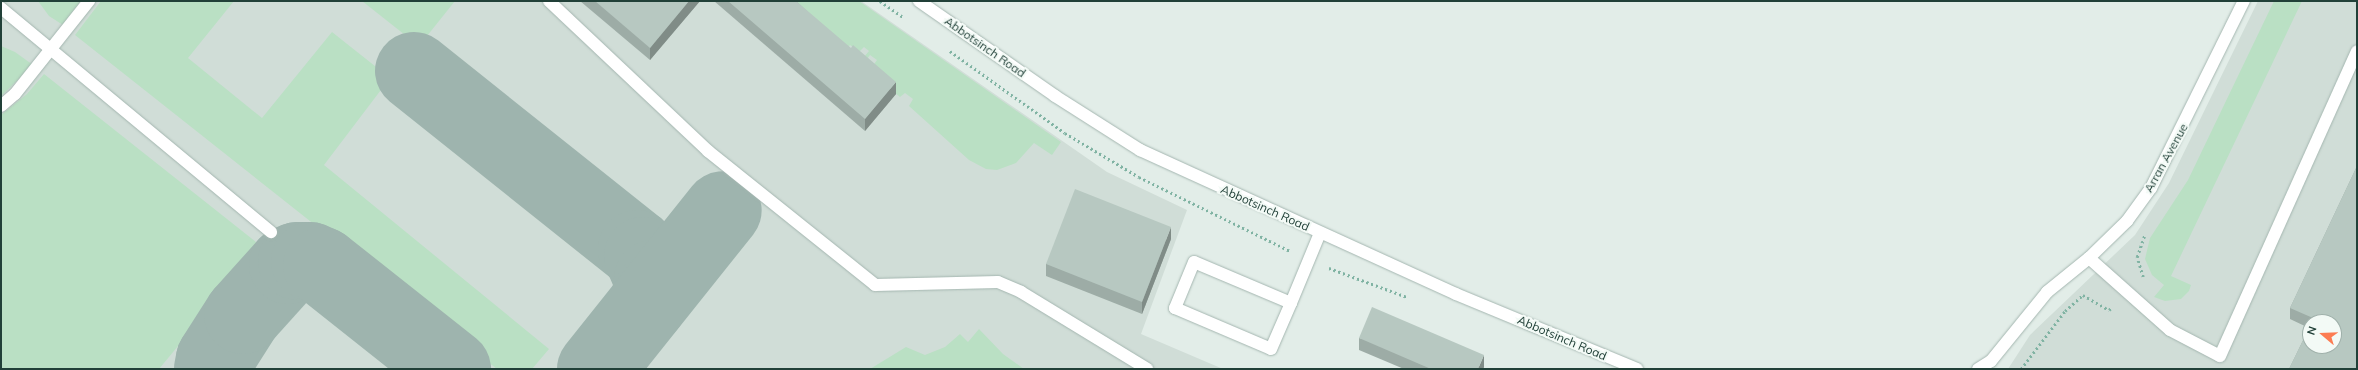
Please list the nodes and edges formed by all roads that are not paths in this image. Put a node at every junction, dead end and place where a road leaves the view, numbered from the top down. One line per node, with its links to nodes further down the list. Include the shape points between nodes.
1 (90, 1): 6 (street)
2 (549, 1): 14 (street, via 708,151 875,285 998,282 1021,292)
3 (919, 1): 10 (street, Abbotsinch Road, via 1055,96 1140,150)
4 (2244, 1): 11 (street, Arran Avenue, via 2151,188 2127,221)
5 (1, 8): 6 (street)
6 (52, 49): 8 (street, via 15,94); 9 (street)
7 (2357, 51): 11 (street, via 2220,356 2170,330)
8 (1, 106)
9 (272, 232)
10 (1320, 233): 12 (street); 15 (street, Abbotsinch Road, via 1456,294)
11 (2089, 258): 13 (street, Arran Avenue, via 2047,292)
12 (1291, 303): 12 (street, via 1272,349 1175,308 1194,262)
13 (1990, 365): 16 (street, Arran Avenue)
14 (1147, 369)
15 (1637, 369)
16 (1978, 369)

